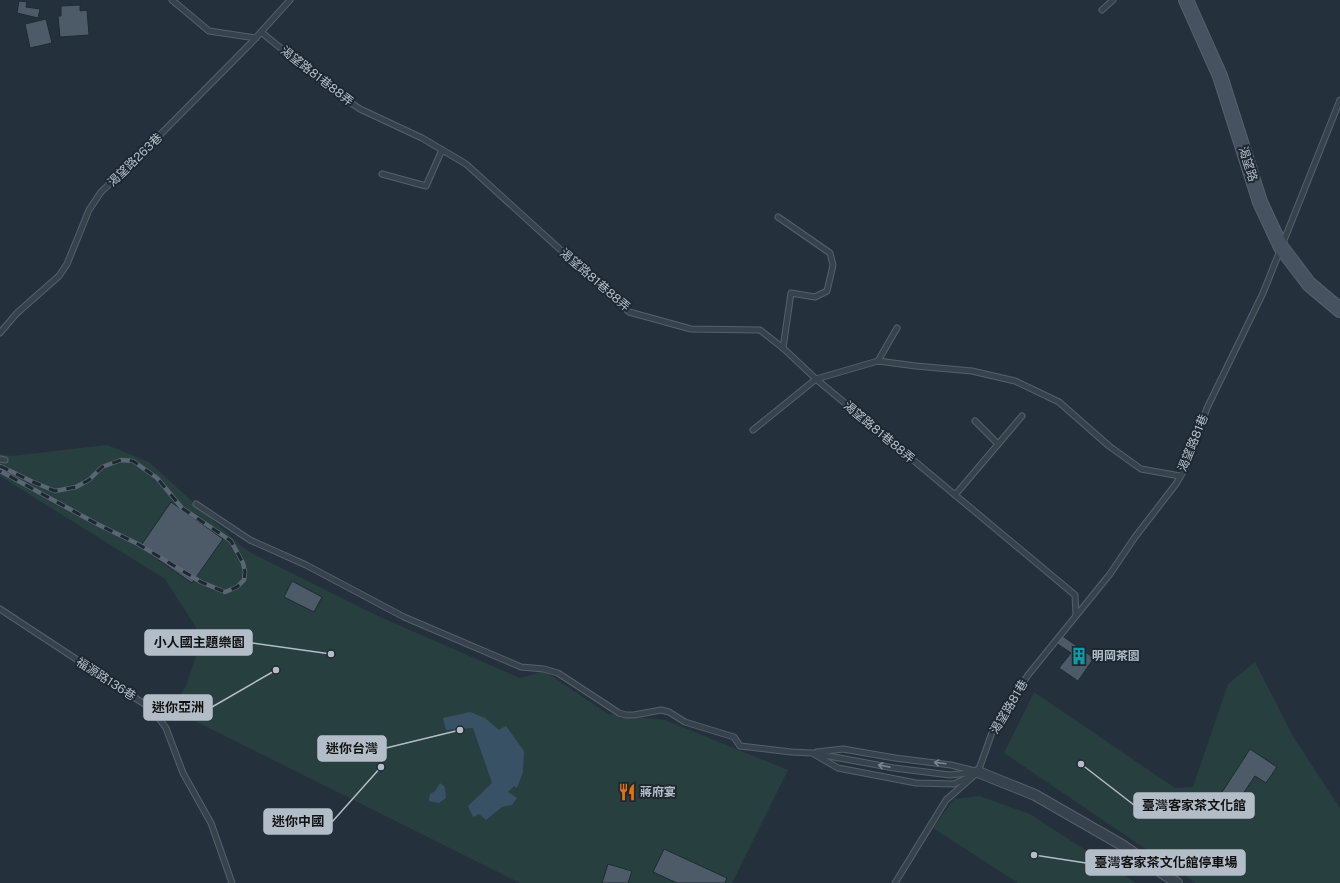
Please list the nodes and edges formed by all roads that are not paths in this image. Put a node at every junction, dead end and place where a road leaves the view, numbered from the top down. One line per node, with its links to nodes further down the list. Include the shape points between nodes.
1 (172, 0): 7 (lane, via 209,31)
2 (290, 0): 6 (lane, 渴望路263巷)
3 (1114, 0): 5 (lane)
4 (1186, 0): 12 (street, 渴望路, via 1220,76 1260,202)
5 (1102, 10)
6 (261, 32): 7 (lane, 渴望路263巷); 9 (lane, 渴望路81巷88弄, via 332,90 360,109)
7 (256, 38): 15 (lane, 渴望路263巷, via 101,192 89,210 59,276 17,313)
8 (1340, 100): 12 (lane, 渴望路81巷)
9 (442, 150): 10 (lane, via 426,186); 16 (lane, 渴望路81巷88弄, via 466,164 629,312 691,329 760,330)
10 (382, 174)
11 (778, 217): 16 (lane, via 830,253 833,265 827,291 815,297 791,293)
12 (1281, 247): 13 (street, 渴望路, via 1309,284); 23 (lane, 渴望路81巷, via 1263,293 1207,408 1187,465)
13 (1340, 310)
14 (897, 328): 17 (lane)
15 (0, 333)
16 (783, 348): 18 (lane, 渴望路81巷88弄)
17 (878, 361): 18 (lane); 23 (lane, via 972,371 1015,381 1059,402 1141,470)
18 (816, 379): 21 (lane); 24 (lane, 渴望路81巷88弄)
19 (1022, 416): 22 (lane)
20 (975, 421): 22 (lane)
21 (753, 430)
22 (998, 444): 24 (lane)
23 (1180, 476): 27 (lane, 渴望路81巷, via 1110,574)
24 (955, 495): 27 (lane, 渴望路81巷88弄, via 1075,595)
25 (196, 504): 28 (lane, via 250,540 306,565 404,617 521,667 558,673 619,713 634,715 661,710 685,722 734,737 740,746)
26 (0, 609): 30 (lane, 福源路136巷, via 152,709 166,728 183,773 211,823)
27 (1076, 615): 29 (lane, 渴望路81巷, via 1028,675 994,727)
28 (812, 753): 29 (lane, one-way to 28, via 950,775); 29 (lane, one-way to 28, via 951,765 844,749); 29 (lane, via 838,768 916,782 954,784)
29 (978, 772): 31 (lane, via 946,800); 32 (street, via 1035,795 1122,845)
30 (232, 883)
31 (895, 883)
32 (1177, 883)

